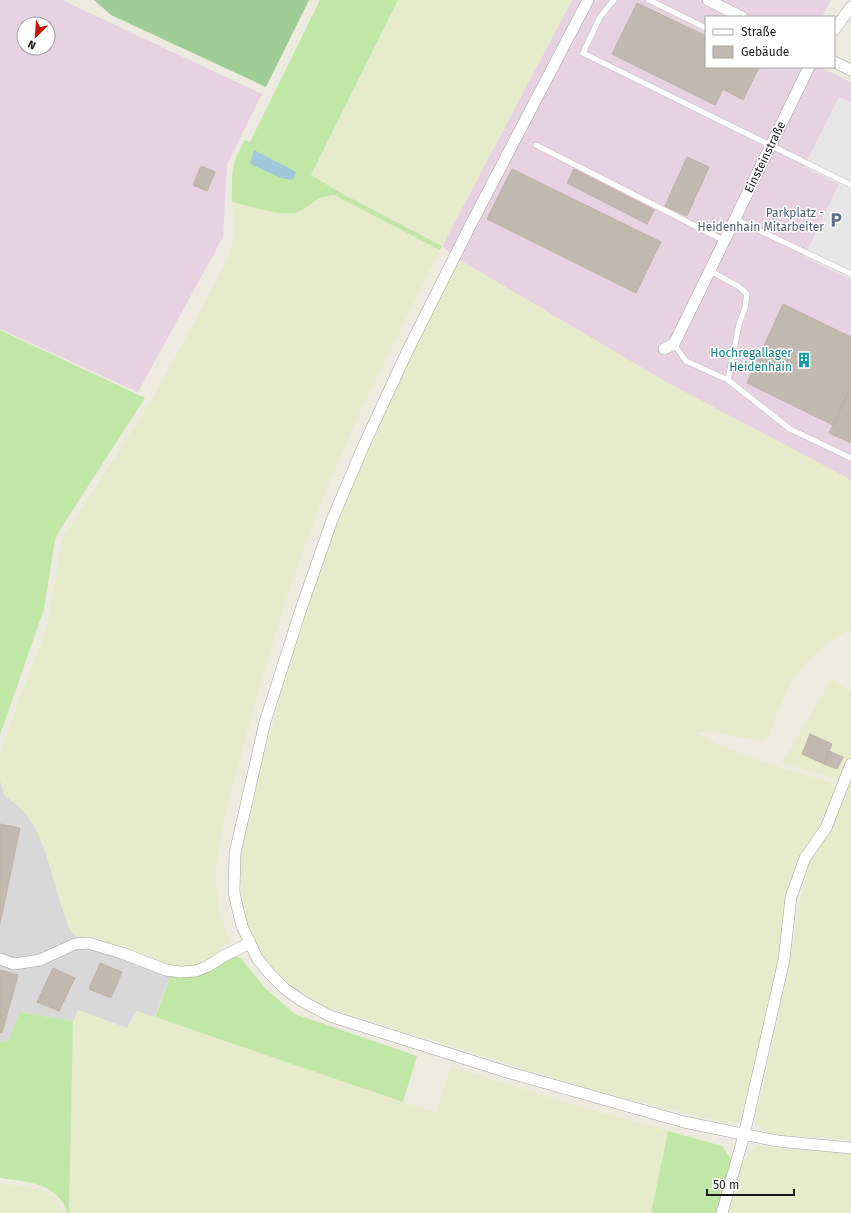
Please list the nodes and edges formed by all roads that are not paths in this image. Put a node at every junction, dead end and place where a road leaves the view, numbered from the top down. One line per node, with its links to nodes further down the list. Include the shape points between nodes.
1 (588, 0): 23 (street, via 407,352 362,447 332,520 265,722 236,847 234,892 242,926)
2 (614, 0): 13 (lane, via 600,17 583,53)
3 (649, 0): 7 (lane)
4 (708, 0): 6 (street)
5 (851, 7): 8 (street)
6 (740, 16)
7 (705, 28)
8 (835, 29)
9 (835, 62): 11 (street)
10 (809, 68): 13 (street, Einsteinstraße)
11 (851, 70)
12 (536, 145): 16 (lane)
13 (770, 146): 14 (lane); 15 (street, Einsteinstraße)
14 (851, 185)
15 (735, 219): 16 (street, Einsteinstraße); 18 (lane)
16 (725, 241): 17 (street, Einsteinstraße)
17 (710, 271): 19 (street, Einsteinstraße); 20 (lane, via 738,286 747,294)
18 (851, 274)
19 (669, 346): 20 (lane, via 686,361)
20 (728, 380): 21 (lane, via 790,429)
21 (851, 458)
22 (851, 764): 25 (street, via 826,828 805,858 791,897 784,960)
23 (250, 943): 24 (street, via 196,971 166,970 88,943 75,944 40,960 14,964); 25 (street, via 257,958 285,989 330,1016 580,1093 684,1122)
24 (0, 959)
25 (744, 1135): 26 (street); 27 (street)
26 (851, 1148)
27 (722, 1213)

